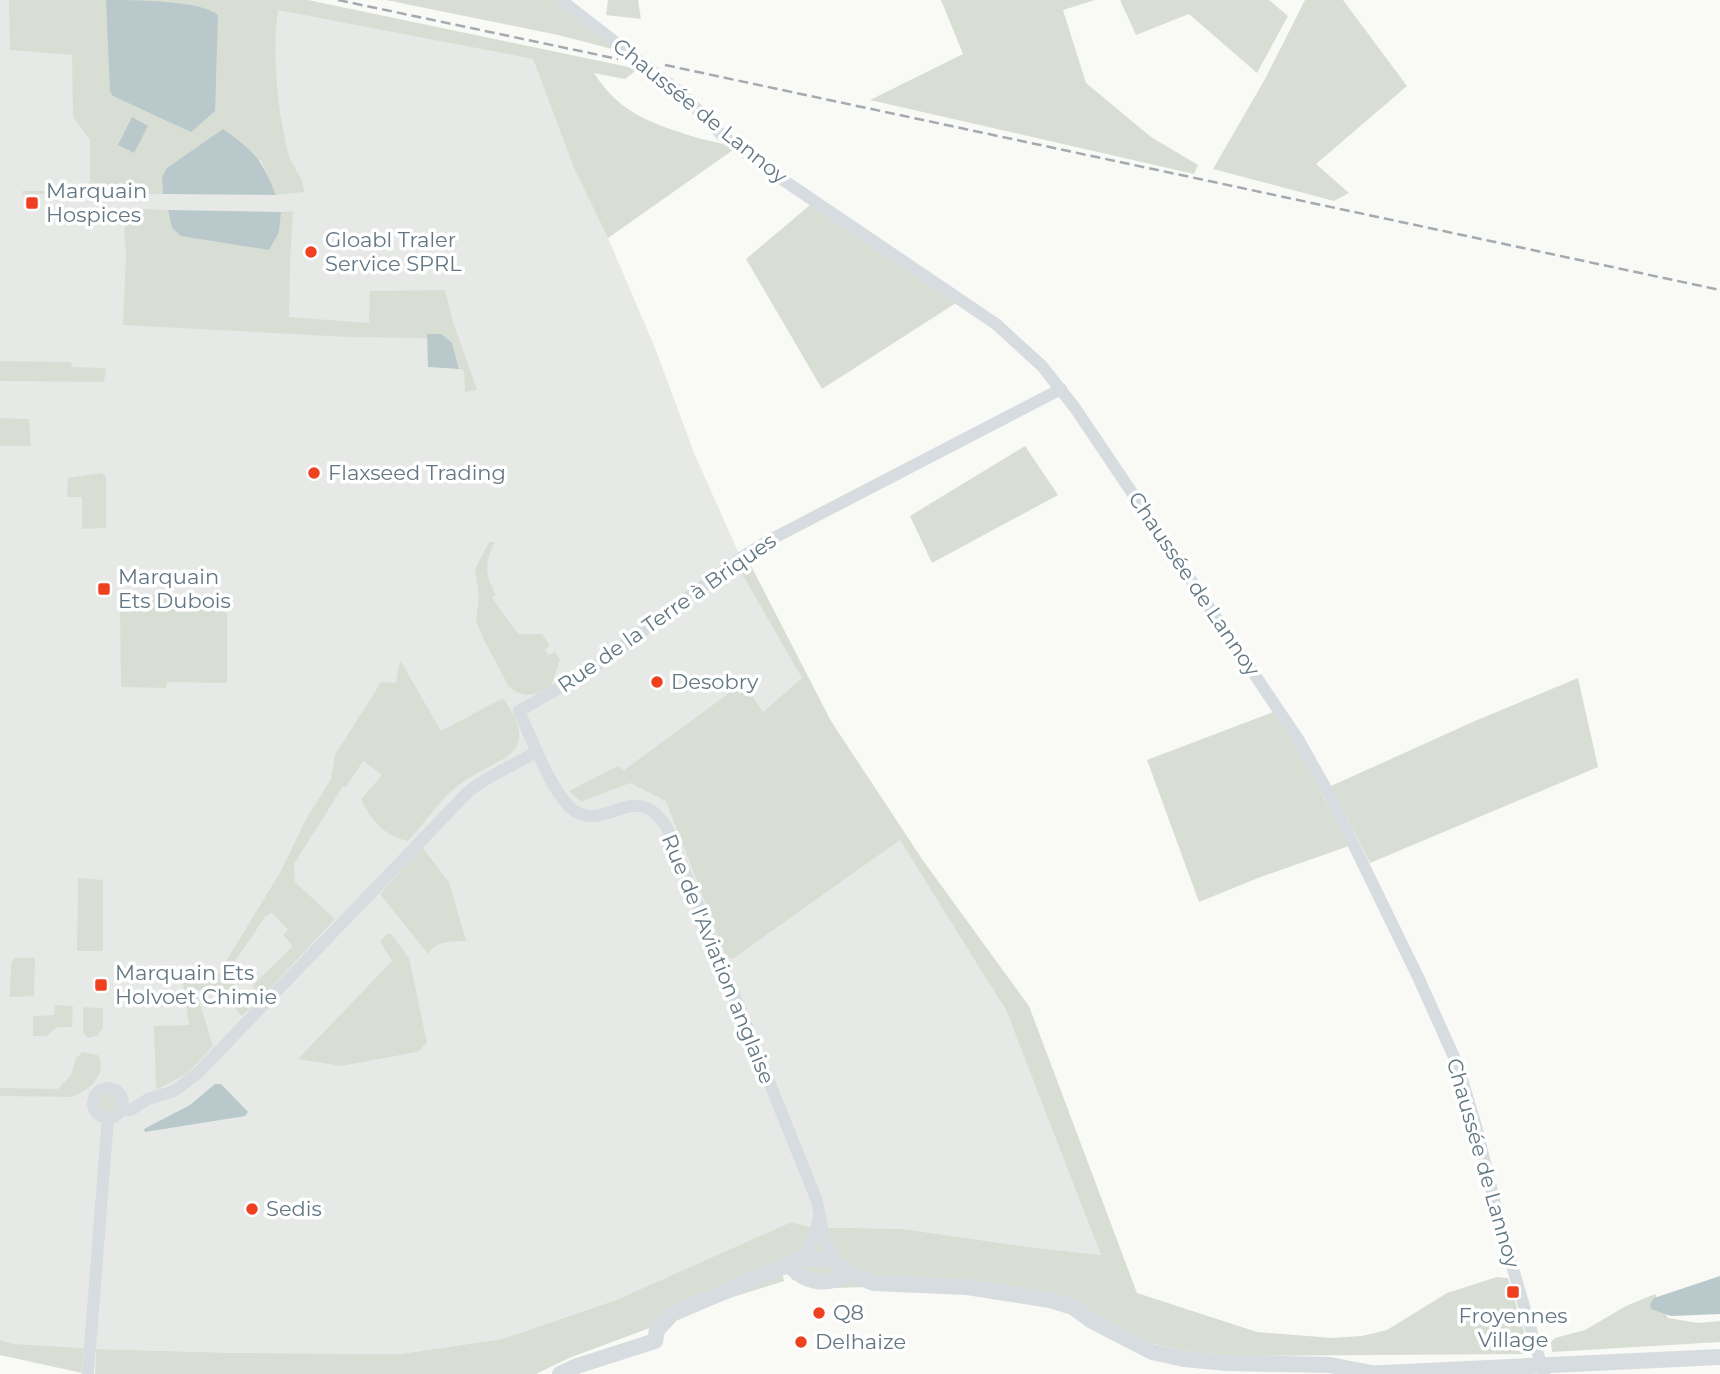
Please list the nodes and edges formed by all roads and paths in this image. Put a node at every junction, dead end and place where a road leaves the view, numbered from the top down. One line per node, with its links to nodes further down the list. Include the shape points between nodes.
1 (561, 0): 2 (main road, Chaussée de Lannoy, via 682,94 723,136 767,169 996,324)
2 (1060, 389): 3 (main road, Rue de la Terre à Briques, via 766,542 592,669 519,711); 12 (main road, Chaussée de Lannoy, via 1298,739 1329,794 1458,1066 1501,1228)
3 (537, 751): 5 (main road, via 478,783 197,1074 174,1091); 8 (main road, Rue de l'Aviation anglaise, via 572,809 592,815 636,805 649,807 668,830)
4 (120, 1094): 5 (main road); 6 (main road); 7 (main road, via 104,1088 93,1098 95,1111)
5 (148, 1100): 6 (main road)
6 (121, 1110): 7 (main road)
7 (108, 1117): 14 (main road)
8 (820, 1214): 9 (main road, via 815,1236); 10 (main road, via 824,1239)
9 (794, 1262): 10 (highway, via 822,1258); 10 (highway, via 800,1276 821,1282 834,1280); 15 (highway, via 672,1314 657,1330 655,1341)
10 (842, 1266): 13 (highway, via 874,1283 967,1287 1049,1300 1073,1307 1152,1352 1184,1359 1330,1365)
11 (1720, 1357): 12 (highway)
12 (1550, 1369): 13 (highway, via 1527,1366)
13 (1371, 1373): 16 (highway)
14 (88, 1374)
15 (560, 1374)
16 (1360, 1374)

